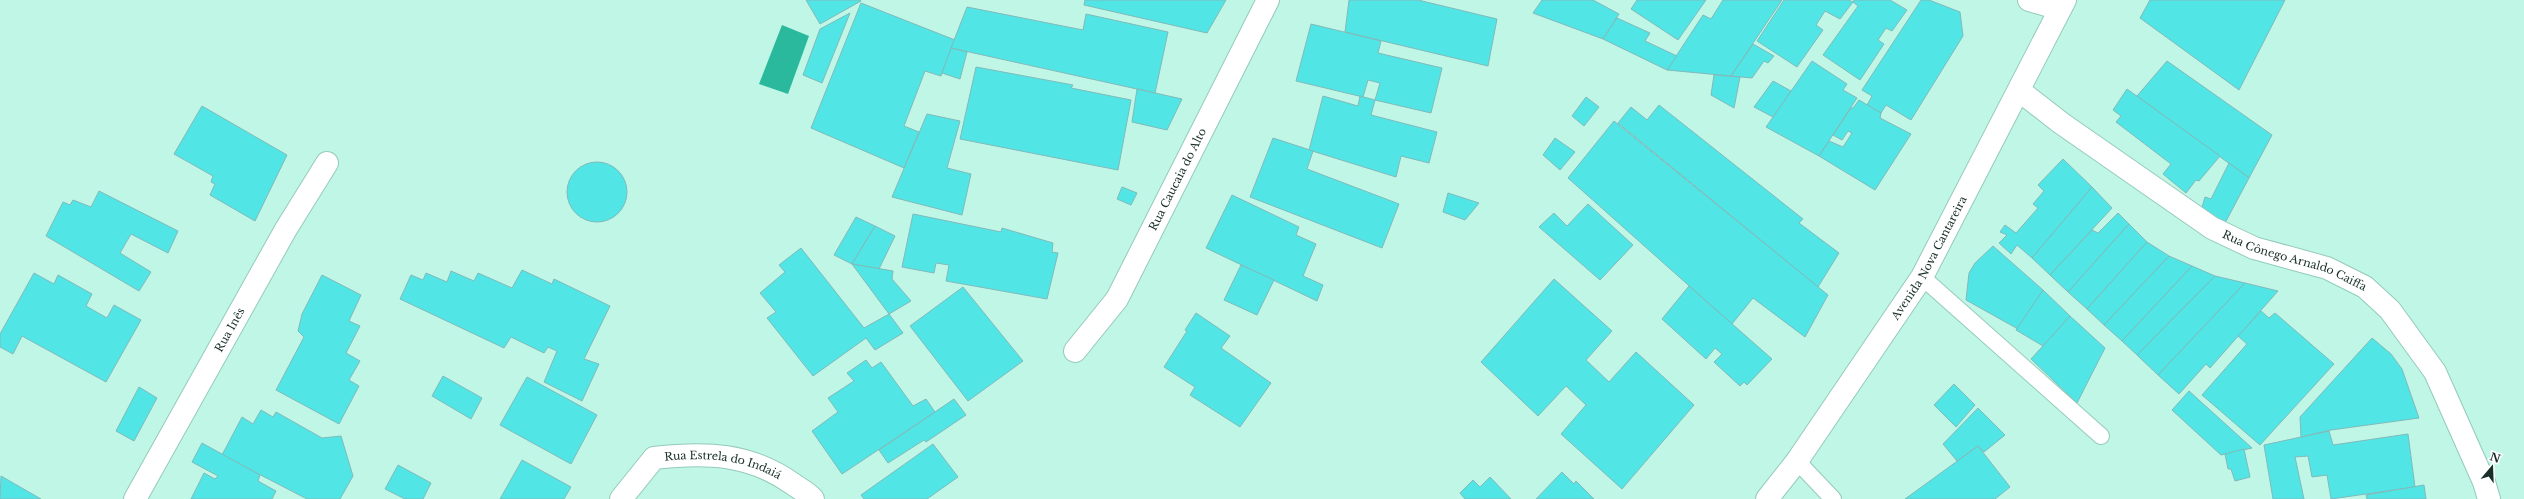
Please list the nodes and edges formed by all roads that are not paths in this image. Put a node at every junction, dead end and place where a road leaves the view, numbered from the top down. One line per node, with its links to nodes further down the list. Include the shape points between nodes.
1 (1268, 0): 7 (street, Rua Caucaia do Alto, via 1117,299)
2 (2029, 0): 3 (street)
3 (2062, 5): 4 (street, Avenida Nova Cantareira)
4 (2020, 91): 6 (street, Avenida Nova Cantareira, via 1981,160); 15 (street, Rua Cônego Arnaldo Caiffa, via 2212,228 2254,248 2327,268 2365,287 2390,310 2435,372 2484,482)
5 (327, 163): 10 (street, Rua Inês, via 286,229)
6 (1922, 277): 8 (lane); 9 (street, Avenida Nova Cantareira)
7 (1075, 351)
8 (2101, 436)
9 (1797, 461): 13 (street, Avenida Nova Cantareira); 14 (lane)
10 (135, 499)
11 (621, 499): 12 (street, Rua Estrela do Indaiá, via 654,458 685,454 748,460 780,475)
12 (813, 499)
13 (1767, 499)
14 (1833, 499)
15 (2489, 499)

